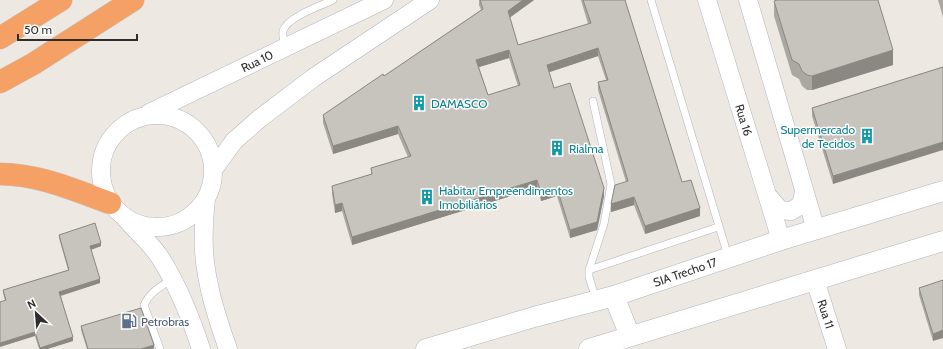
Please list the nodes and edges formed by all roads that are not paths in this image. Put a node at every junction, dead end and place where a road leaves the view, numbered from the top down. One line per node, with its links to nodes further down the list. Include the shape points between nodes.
1 (62, 0): 9 (highway)
2 (133, 0): 11 (highway)
3 (333, 0): 10 (lane, via 292,20 283,30 282,37)
4 (384, 0): 10 (street, Rua 10)
5 (430, 0): 14 (street, via 313,78 259,119 234,141)
6 (651, 0): 21 (lane)
7 (707, 0): 18 (street, Rua 16)
8 (750, 1): 17 (street)
9 (0, 38)
10 (286, 47): 13 (street, Rua 10)
11 (0, 82)
12 (593, 101): 26 (lane, via 611,184 604,224)
13 (130, 121): 14 (street, via 148,115 167,115 185,122 200,134 210,151); 20 (street, via 115,133 105,149 100,167 102,186)
14 (213, 170): 19 (street, via 212,185)
15 (0, 174): 20 (highway, via 14,174 53,182)
16 (943, 191): 22 (main road, SIA Trecho 17)
17 (804, 192): 18 (street, via 801,205 791,211 780,210); 22 (street)
18 (767, 196): 23 (street, Rua 16)
19 (206, 199): 20 (street, via 194,213 178,223 160,227 141,225); 33 (street, via 203,228 206,266)
20 (117, 210): 27 (street, via 160,258)
21 (718, 227): 25 (lane); 26 (lane)
22 (816, 230): 23 (main road, SIA Trecho 17)
23 (781, 240): 25 (main road, SIA Trecho 17)
24 (943, 241): 28 (main road)
25 (729, 258): 29 (main road, SIA Trecho 17)
26 (589, 270): 29 (lane, via 589,276)
27 (172, 279): 31 (lane, via 154,291 144,305); 32 (street)
28 (815, 280): 30 (main road); 36 (street, Rua 11)
29 (606, 298): 30 (main road); 34 (main road, SIA Trecho 17)
30 (630, 336): 35 (main road)
31 (160, 349)
32 (201, 349)
33 (228, 349)
34 (426, 349)
35 (589, 349)
36 (837, 349)

